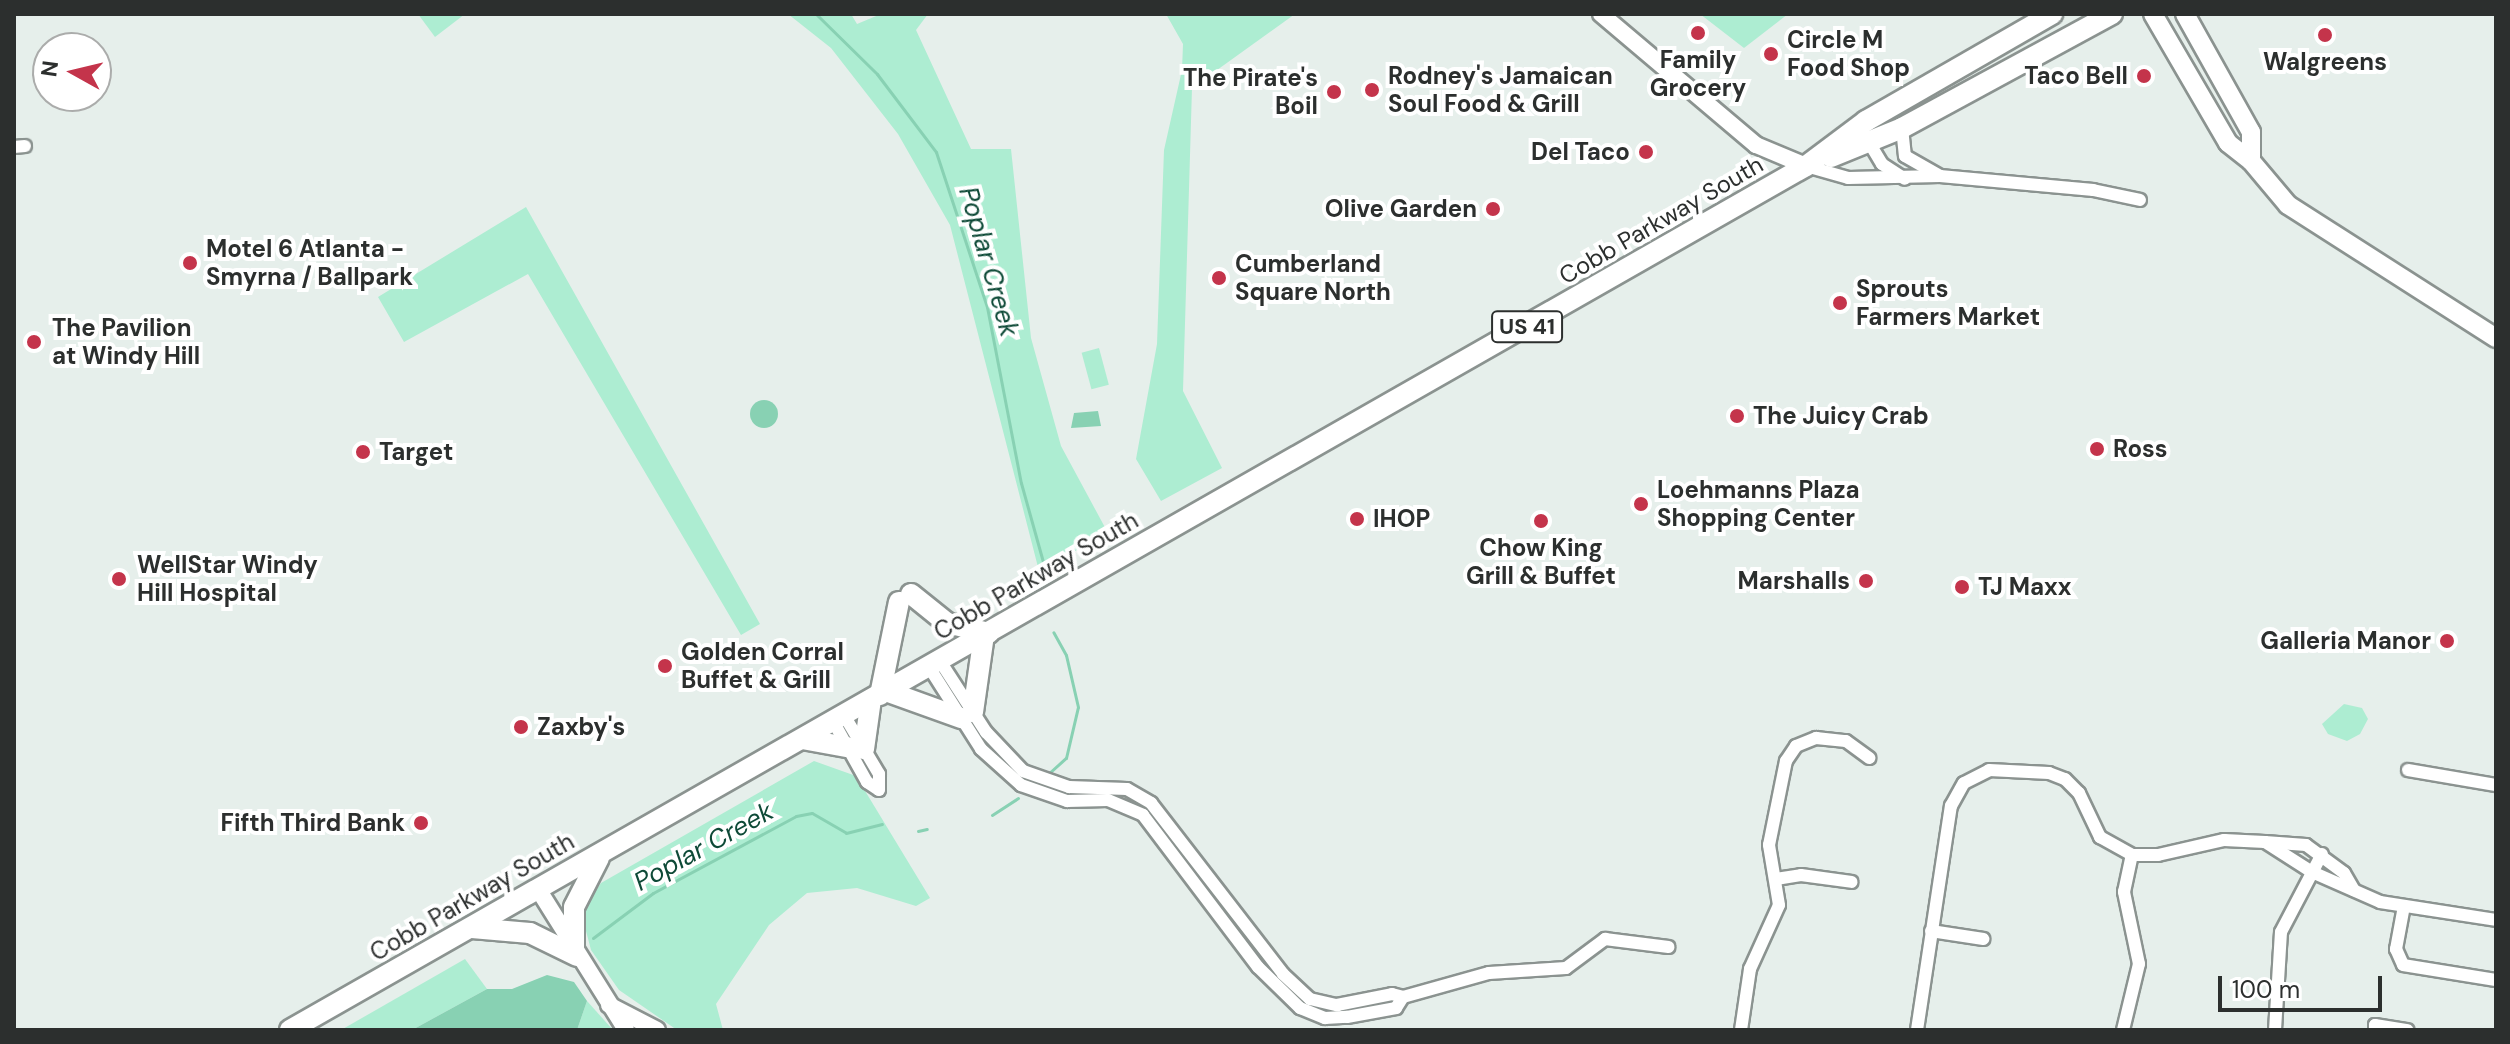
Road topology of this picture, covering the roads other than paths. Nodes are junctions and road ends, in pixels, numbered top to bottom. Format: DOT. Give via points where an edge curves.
graph roads {
  1 [pos="1601,14"];
  2 [pos="2052,14"];
  3 [pos="2112,14"];
  4 [pos="2153,14"];
  5 [pos="2185,14"];
  6 [pos="1866,121"];
  7 [pos="1902,128"];
  8 [pos="1867,142"];
  9 [pos="2251,161"];
  10 [pos="1806,166"];
  11 [pos="1940,176"];
  12 [pos="1908,180"];
  13 [pos="2140,200"];
  14 [pos="2496,338"];
  15 [pos="986,634"];
  16 [pos="934,664"];
  17 [pos="879,695"];
  18 [pos="967,715"];
  19 [pos="839,718"];
  20 [pos="802,739"];
  21 [pos="856,748"];
  22 [pos="1869,758"];
  23 [pos="2408,770"];
  24 [pos="2496,785"];
  25 [pos="2265,842"];
  26 [pos="604,852"];
  27 [pos="2322,854"];
  28 [pos="2132,855"];
  29 [pos="2312,872"];
  30 [pos="1776,879"];
  31 [pos="1852,882"];
  32 [pos="538,889"];
  33 [pos="2354,890"];
  34 [pos="2404,906"];
  35 [pos="2496,920"];
  36 [pos="468,929"];
  37 [pos="1931,931"];
  38 [pos="1983,939"];
  39 [pos="1668,947"];
  40 [pos="575,953"];
  41 [pos="2496,980"];
  42 [pos="609,1005"];
  43 [pos="290,1030"];
  44 [pos="626,1030"];
  45 [pos="657,1030"];
  46 [pos="1741,1030"];
  47 [pos="1917,1030"];
  48 [pos="2123,1030"];
  49 [pos="2275,1030"];
  50 [pos="2375,1030"];
  51 [pos="2408,1030"];
  1 -- 10 [label="street" via="1756,145"];
  2 -- 6 [label="main road, Cobb Parkway South / US 41"];
  3 -- 7 [label="main road, Cobb Parkway South / US 41"];
  4 -- 9 [label="main road" via="2220,131"];
  5 -- 9 [label="main road" via="2251,132"];
  6 -- 8 [label="street"];
  6 -- 10 [label="main road, Cobb Parkway South / US 41"];
  7 -- 8 [label="main road, Cobb Parkway South / US 41"];
  7 -- 11 [label="street" via="1905,156"];
  8 -- 10 [label="main road, Cobb Parkway South / US 41"];
  8 -- 12 [label="street" via="1882,164"];
  9 -- 14 [label="main road" via="2305,219"];
  10 -- 12 [label="street" via="1848,178"];
  10 -- 15 [label="main road, Cobb Parkway South / US 41"];
  11 -- 12 [label="street"];
  11 -- 13 [label="street" via="2093,190"];
  15 -- 16 [label="main road, Cobb Parkway South / US 41"];
  15 -- 17 [label="main road" via="947,623 905,598"];
  15 -- 18 [label="main road"];
  16 -- 17 [label="main road, Cobb Parkway South / US 41"];
  16 -- 18 [label="street"];
  17 -- 18 [label="main road"];
  17 -- 19 [label="main road, Cobb Parkway South / US 41"];
  17 -- 21 [label="main road"];
  18 -- 39 [label="street" via="992,761 1021,785 1067,801 1108,800 1143,815 1258,967 1300,1008 1325,1018 1396,1008 1403,997 1489,973 1566,968 1605,939"];
  19 -- 20 [label="main road, Cobb Parkway South / US 41"];
  19 -- 21 [label="street"];
  20 -- 21 [label="main road"];
  20 -- 26 [label="main road, Cobb Parkway South / US 41"];
  22 -- 30 [label="street" via="1839,739 1816,738 1796,746 1781,772 1771,831"];
  23 -- 24 [label="street"];
  25 -- 27 [label="street" via="2293,841"];
  25 -- 28 [label="street" via="2224,840 2158,855"];
  25 -- 29 [label="street"];
  26 -- 32 [label="main road, Cobb Parkway South / US 41"];
  26 -- 40 [label="main road" via="575,901"];
  27 -- 29 [label="street"];
  27 -- 33 [label="street"];
  28 -- 37 [label="street" via="2100,837 2071,783 2049,773 1989,770 1964,783 1951,806"];
  28 -- 48 [label="street" via="2124,892 2139,964"];
  29 -- 33 [label="street"];
  29 -- 49 [label="street" via="2286,917 2277,949"];
  30 -- 31 [label="street" via="1801,875"];
  30 -- 46 [label="street" via="1778,913 1750,969"];
  32 -- 36 [label="main road, Cobb Parkway South / US 41"];
  32 -- 40 [label="street"];
  33 -- 34 [label="street"];
  34 -- 35 [label="street"];
  34 -- 41 [label="street" via="2396,949 2403,965"];
  36 -- 40 [label="main road" via="530,933"];
  36 -- 43 [label="main road, Cobb Parkway South / US 41"];
  37 -- 38 [label="street"];
  37 -- 47 [label="street"];
  40 -- 42 [label="street"];
  42 -- 44 [label="street"];
  42 -- 45 [label="street"];
  50 -- 51 [label="street" via="2375,1025"];
}
